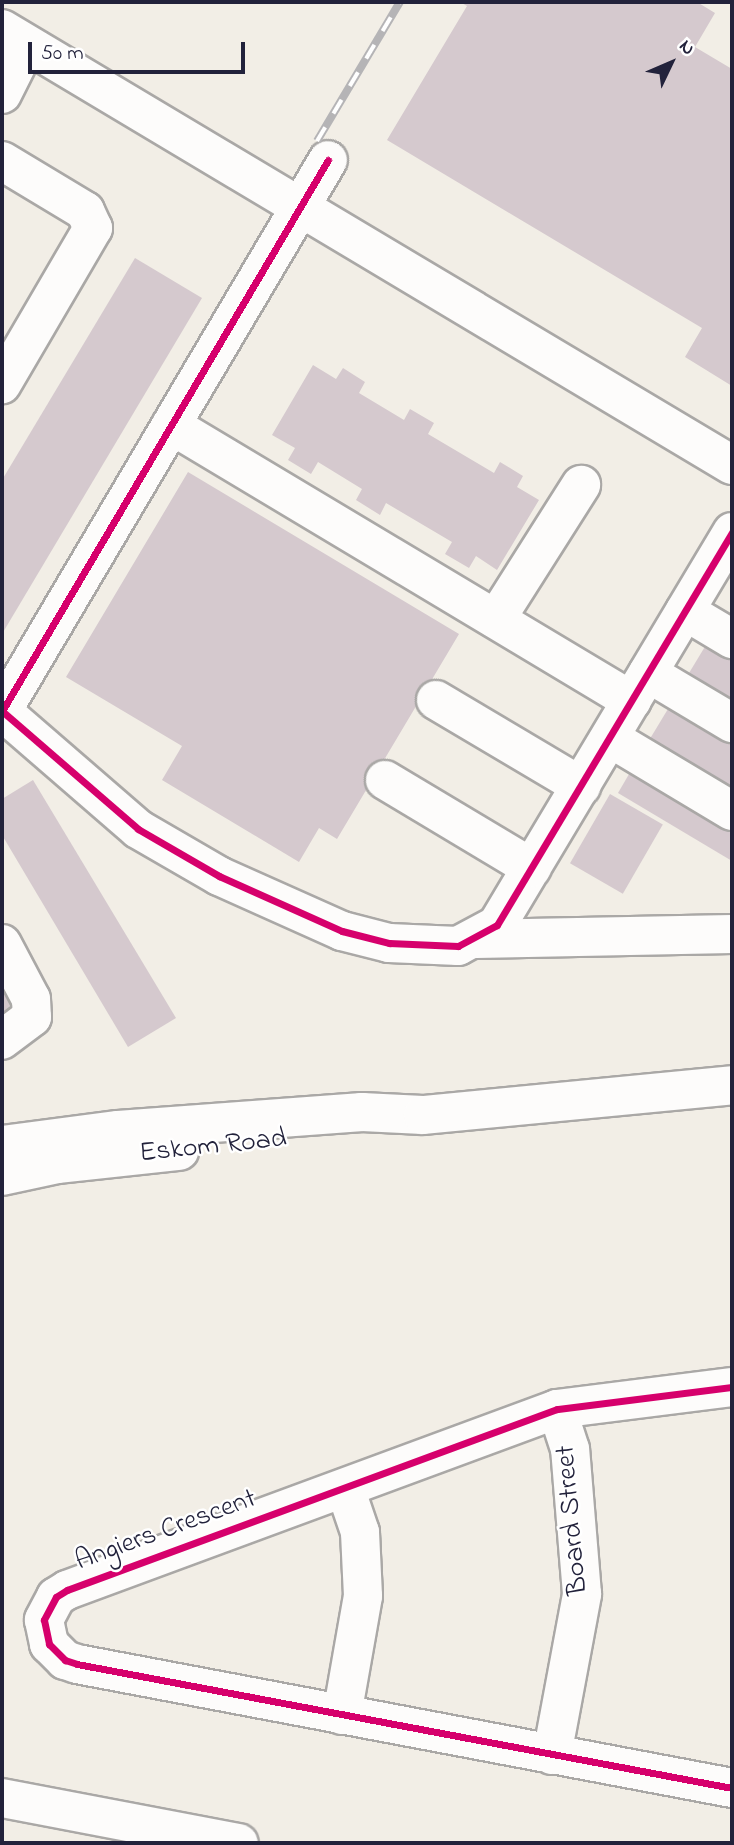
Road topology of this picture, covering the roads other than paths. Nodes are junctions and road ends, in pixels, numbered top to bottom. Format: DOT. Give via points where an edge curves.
graph roads {
  1 [pos="14,38"];
  2 [pos="2,94"];
  3 [pos="328,160"];
  4 [pos="2,161"];
  5 [pos="299,209"];
  6 [pos="15,332"];
  7 [pos="2,384"];
  8 [pos="172,425"];
  9 [pos="732,466"];
  10 [pos="581,485"];
  11 [pos="729,544"];
  12 [pos="685,611"];
  13 [pos="496,619"];
  14 [pos="732,639"];
  15 [pos="640,687"];
  16 [pos="436,700"];
  17 [pos="2,711"];
  18 [pos="732,723"];
  19 [pos="610,738"];
  20 [pos="385,780"];
  21 [pos="581,786"];
  22 [pos="732,811"];
  23 [pos="532,868"];
  24 [pos="732,934"];
  25 [pos="476,940"];
  26 [pos="2,944"];
  27 [pos="2,1040"];
  28 [pos="732,1085"];
  29 [pos="423,1115"];
  30 [pos="2,1145"];
  31 [pos="2,1176"];
  32 [pos="732,1387"];
  33 [pos="558,1409"];
  34 [pos="345,1488"];
  35 [pos="342,1715"];
  36 [pos="552,1755"];
  37 [pos="732,1788"];
  38 [pos="2,1798"];
  39 [pos="239,1843"];
  1 -- 2 [label="street"];
  1 -- 5 [label="street"];
  3 -- 5 [label="street"];
  4 -- 6 [label="street" via="85,211 93,222 91,234"];
  5 -- 8 [label="street"];
  5 -- 9 [label="street"];
  6 -- 7 [label="street"];
  8 -- 13 [label="street"];
  8 -- 17 [label="street"];
  10 -- 13 [label="street"];
  11 -- 12 [label="street"];
  12 -- 14 [label="street"];
  12 -- 15 [label="street"];
  13 -- 15 [label="street"];
  15 -- 18 [label="street"];
  15 -- 19 [label="street"];
  16 -- 21 [label="street"];
  17 -- 25 [label="street" via="138,830 219,876 342,931 389,943 458,946"];
  19 -- 21 [label="street"];
  19 -- 22 [label="street"];
  20 -- 23 [label="street"];
  21 -- 23 [label="street"];
  23 -- 25 [label="street" via="497,925"];
  24 -- 25 [label="street"];
  26 -- 27 [label="street" via="31,999 32,1017"];
  28 -- 29 [label="street, Eskom Road"];
  29 -- 30 [label="street, Eskom Road" via="362,1112 118,1130"];
  29 -- 31 [label="street, Eskom Road" via="358,1132 57,1164"];
  32 -- 33 [label="street, Angiers Crescent"];
  33 -- 34 [label="street, Angiers Crescent"];
  33 -- 36 [label="street, Board Street" via="570,1449 582,1594"];
  34 -- 35 [label="street" via="360,1532 363,1596"];
  34 -- 35 [label="street, Angiers Crescent" via="67,1590 48,1608 44,1620 49,1644 65,1660"];
  35 -- 36 [label="street, Angiers Crescent"];
  36 -- 37 [label="street, Angiers Crescent"];
  38 -- 39 [label="street"];
}
